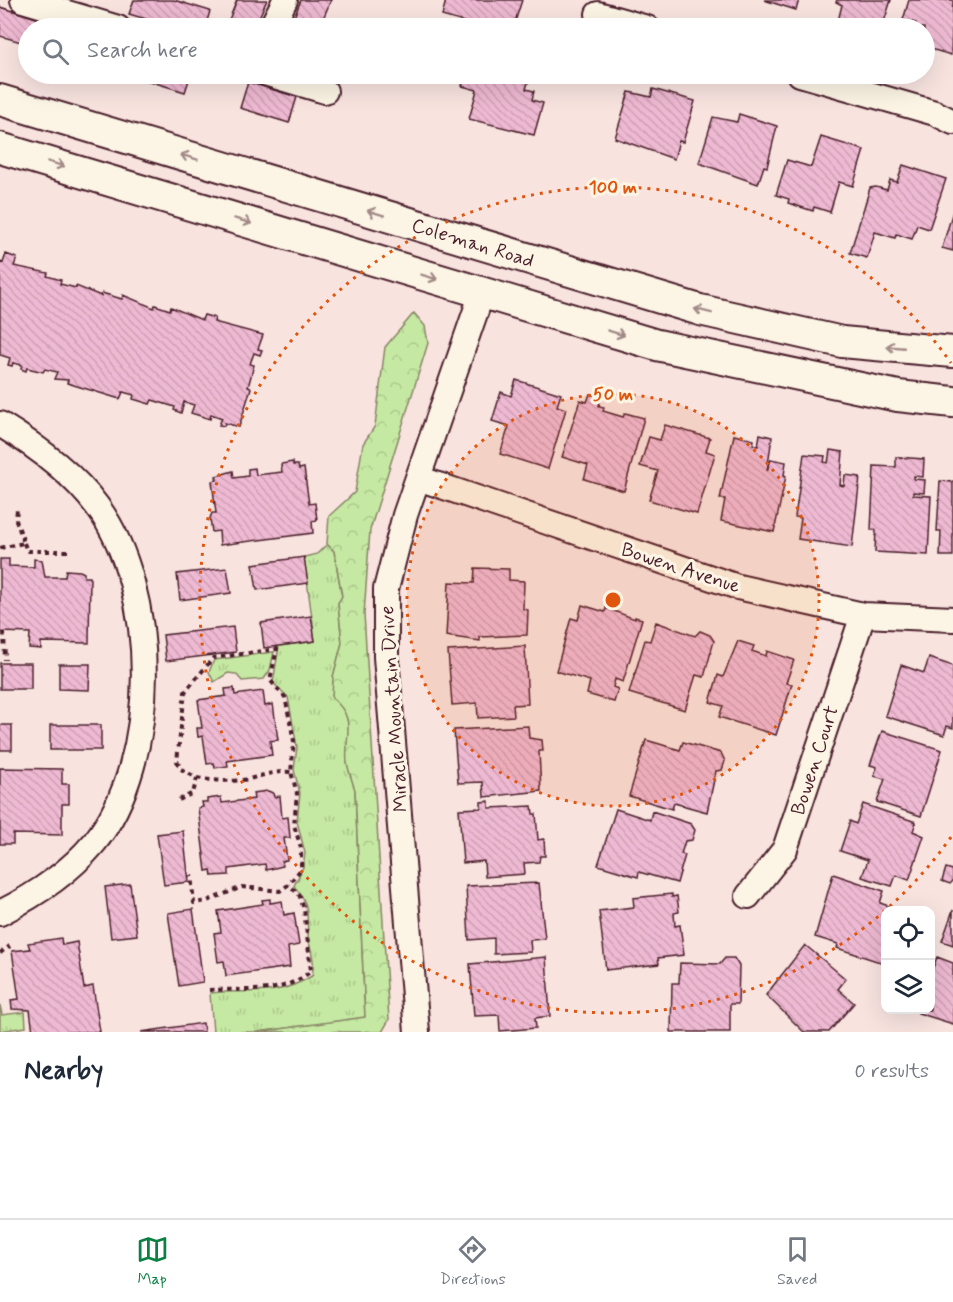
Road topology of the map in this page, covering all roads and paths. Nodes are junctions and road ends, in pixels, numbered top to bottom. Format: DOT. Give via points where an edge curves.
graph roads {
  1 [pos="23,0"];
  2 [pos="285,0"];
  3 [pos="598,14"];
  4 [pos="84,18"];
  5 [pos="276,18"];
  6 [pos="612,18"];
  7 [pos="302,84"];
  8 [pos="835,84"];
  9 [pos="325,91"];
  10 [pos="0,100"];
  11 [pos="953,122"];
  12 [pos="0,148"];
  13 [pos="482,292"];
  14 [pos="953,352"];
  15 [pos="953,402"];
  16 [pos="0,424"];
  17 [pos="418,478"];
  18 [pos="17,509"];
  19 [pos="24,543"];
  20 [pos="0,548"];
  21 [pos="71,551"];
  22 [pos="863,615"];
  23 [pos="953,619"];
  24 [pos="4,632"];
  25 [pos="3,656"];
  26 [pos="291,772"];
  27 [pos="197,778"];
  28 [pos="179,800"];
  29 [pos="190,875"];
  30 [pos="288,885"];
  31 [pos="748,896"];
  32 [pos="0,913"];
  33 [pos="10,946"];
  34 [pos="0,953"];
  35 [pos="209,990"];
  36 [pos="417,1032"];
  1 -- 4 [label="street"];
  2 -- 5 [label="street"];
  3 -- 6 [label="street"];
  7 -- 9 [label="street"];
  8 -- 11 [label="street" via="935,113"];
  14 -- 10 [label="street, Coleman Road, one-way" via="842,342 700,310"];
  12 -- 13 [label="street, one-way"];
  13 -- 15 [label="street, one-way" via="657,345 898,396"];
  13 -- 17 [label="street, Miracle Mountain Drive"];
  16 -- 32 [label="street" via="79,484 110,530 129,572 140,620 144,707 131,771 95,842 72,867 32,897"];
  17 -- 22 [label="street, Bowen Avenue" via="738,587"];
  17 -- 36 [label="street, Miracle Mountain Drive" via="386,589 386,646"];
  18 -- 19 [label="path" via="16,520"];
  19 -- 20 [label="path"];
  19 -- 21 [label="path" via="27,551"];
  22 -- 23 [label="street, Bowen Avenue"];
  22 -- 31 [label="street, Bowen Court" via="785,849"];
  24 -- 25 [label="path"];
  26 -- 27 [label="path" via="269,772 229,781"];
  26 -- 27 [label="path" via="294,741 288,708 285,697 270,680 277,649 213,658 185,692 177,761 181,769"];
  26 -- 30 [label="path" via="297,792 294,825 303,859"];
  27 -- 28 [label="path" via="194,793"];
  29 -- 30 [label="path" via="194,903 242,887 279,891"];
  30 -- 35 [label="path" via="298,894 304,909 311,971 300,980 264,991"];
  33 -- 34 [label="path"];
}
